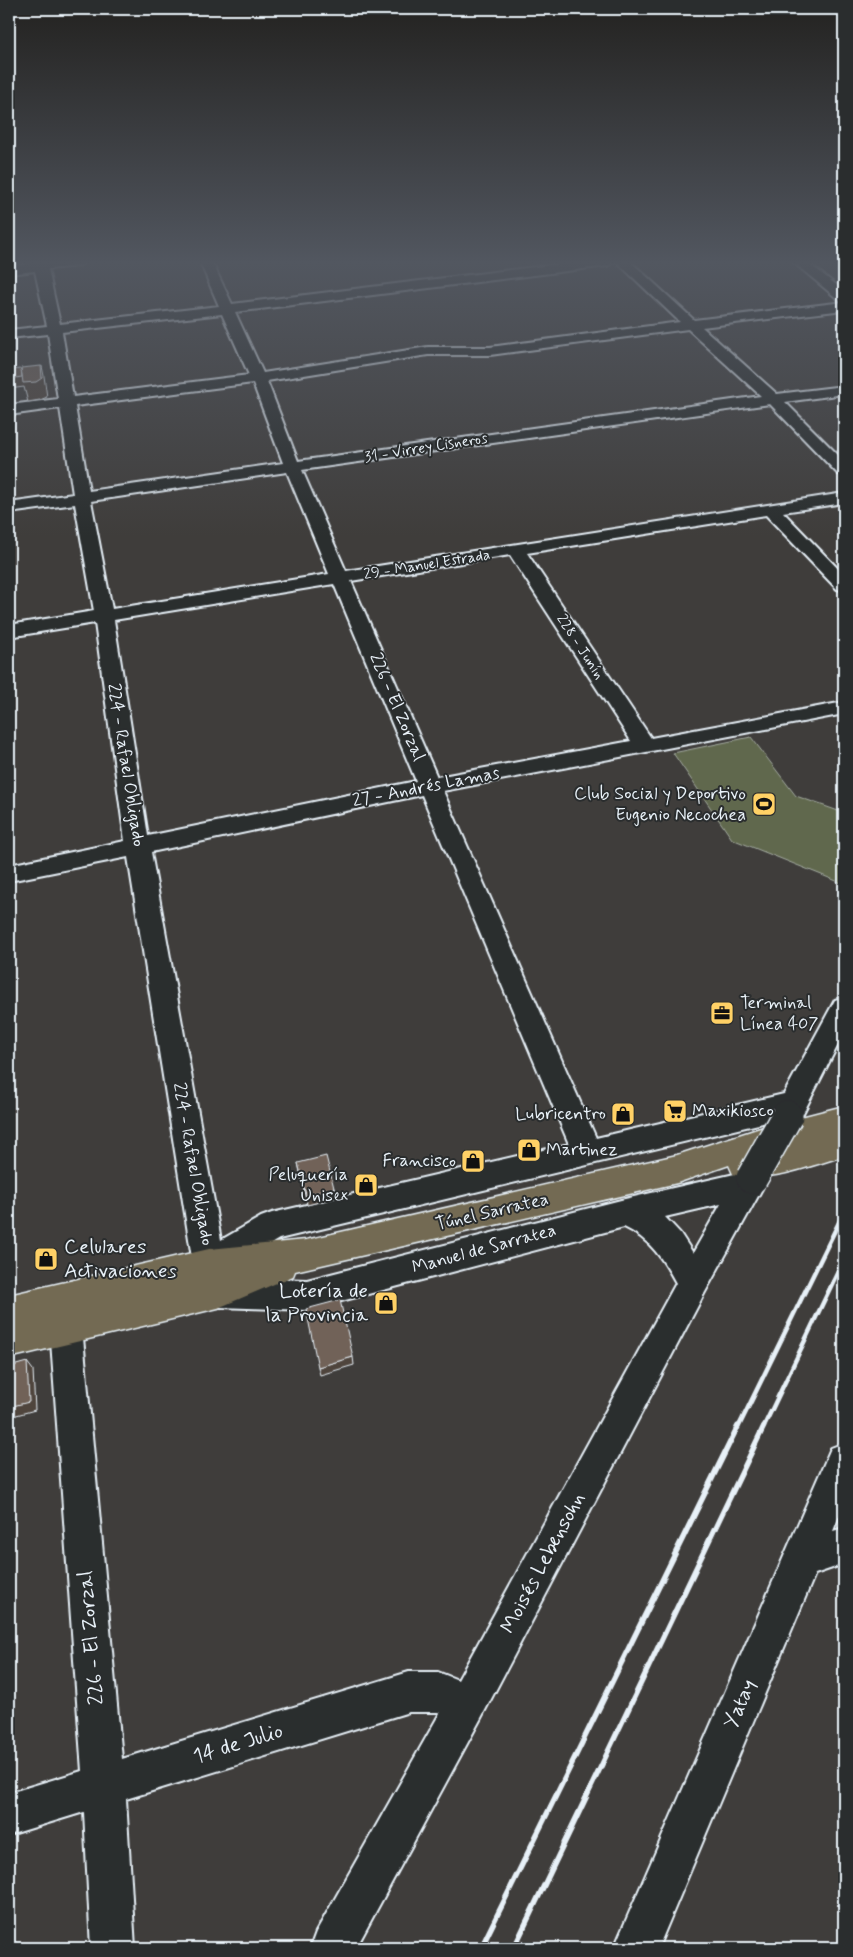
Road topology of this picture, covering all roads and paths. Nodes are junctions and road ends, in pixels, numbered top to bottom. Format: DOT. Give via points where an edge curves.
graph roads {
  1 [pos="58,353"];
  2 [pos="247,353"];
  3 [pos="412,353"];
  4 [pos="722,353"];
  5 [pos="258,378"];
  6 [pos="844,390"];
  7 [pos="773,399"];
  8 [pos="66,403"];
  9 [pos="9,410"];
  10 [pos="293,468"];
  11 [pos="844,470"];
  12 [pos="82,497"];
  13 [pos="844,498"];
  14 [pos="9,508"];
  15 [pos="771,510"];
  16 [pos="516,550"];
  17 [pos="342,579"];
  18 [pos="844,585"];
  19 [pos="104,616"];
  20 [pos="9,631"];
  21 [pos="844,708"];
  22 [pos="644,744"];
  23 [pos="430,786"];
  24 [pos="138,846"];
  25 [pos="9,872"];
  26 [pos="844,1006"];
  27 [pos="790,1110"];
  28 [pos="844,1119"];
  29 [pos="844,1143"];
  30 [pos="587,1152"];
  31 [pos="677,1169"];
  32 [pos="750,1181"];
  33 [pos="625,1212"];
  34 [pos="306,1255"];
  35 [pos="214,1278"];
  36 [pos="693,1283"];
  37 [pos="9,1311"];
  38 [pos="66,1327"];
  39 [pos="9,1341"];
  40 [pos="844,1461"];
  41 [pos="844,1546"];
  42 [pos="802,1559"];
  43 [pos="467,1704"];
  44 [pos="104,1785"];
  45 [pos="9,1814"];
  46 [pos="113,1948"];
  47 [pos="332,1948"];
  48 [pos="636,1948"];
  1 -- 8 [label="street, 224 - Rafael Obligado"];
  2 -- 5 [label="street, 226 - El Zorzal"];
  3 -- 5 [label="street"];
  4 -- 7 [label="street"];
  5 -- 8 [label="street"];
  5 -- 10 [label="street, 226 - El Zorzal"];
  6 -- 7 [label="street, 31 - Virrey Cisneros"];
  7 -- 10 [label="street, 31 - Virrey Cisneros"];
  7 -- 11 [label="street"];
  8 -- 9 [label="street"];
  8 -- 12 [label="street, 224 - Rafael Obligado"];
  10 -- 12 [label="street, 31 - Virrey Cisneros"];
  10 -- 17 [label="street, 226 - El Zorzal"];
  12 -- 14 [label="street, 31 - Virrey Cisneros"];
  12 -- 19 [label="street, 224 - Rafael Obligado"];
  13 -- 15 [label="street, 29 - Manuel Estrada"];
  15 -- 16 [label="street, 29 - Manuel Estrada"];
  15 -- 18 [label="street"];
  16 -- 17 [label="street, 29 - Manuel Estrada"];
  16 -- 22 [label="street, 228 - Junín"];
  17 -- 19 [label="street, 29 - Manuel Estrada"];
  17 -- 23 [label="street, 226 - El Zorzal"];
  19 -- 20 [label="street, 29 - Manuel Estrada"];
  19 -- 24 [label="street, 224 - Rafael Obligado"];
  21 -- 22 [label="street, 27 - Andrés Lamas"];
  22 -- 23 [label="street, 27 - Andrés Lamas"];
  23 -- 24 [label="street, 27 - Andrés Lamas"];
  23 -- 30 [label="street, 226 - El Zorzal"];
  24 -- 25 [label="street, 27 - Andrés Lamas"];
  24 -- 35 [label="street, 224 - Rafael Obligado"];
  26 -- 27 [label="street, Moisés Lebensohn"];
  27 -- 30 [label="street"];
  27 -- 32 [label="street, Moisés Lebensohn, bridge"];
  28 -- 31 [label="main road, Túnel Sarratea" via="770,1138"];
  29 -- 31 [label="main road, Túnel Sarratea" via="767,1163"];
  30 -- 35 [label="street" via="272,1227"];
  31 -- 34 [label="main road, Túnel Sarratea"];
  32 -- 33 [label="street, Manuel de Sarratea"];
  32 -- 36 [label="street, Moisés Lebensohn"];
  33 -- 35 [label="street, Manuel de Sarratea" via="307,1295"];
  33 -- 36 [label="street" via="651,1225 664,1237"];
  34 -- 35 [label="main road, Manuel de Sarratea"];
  35 -- 37 [label="main road"];
  35 -- 38 [label="main road, Manuel de Sarratea"];
  36 -- 43 [label="street, Moisés Lebensohn"];
  38 -- 39 [label="main road, Manuel de Sarratea"];
  38 -- 44 [label="street, 226 - El Zorzal"];
  40 -- 42 [label="street, Yatay"];
  41 -- 42 [label="street"];
  42 -- 48 [label="street, Yatay"];
  43 -- 44 [label="street, 14 de Julio" via="438,1692 409,1692"];
  43 -- 47 [label="street, Moisés Lebensohn"];
  44 -- 45 [label="street, 14 de Julio"];
  44 -- 46 [label="street, 226 - El Zorzal"];
}
